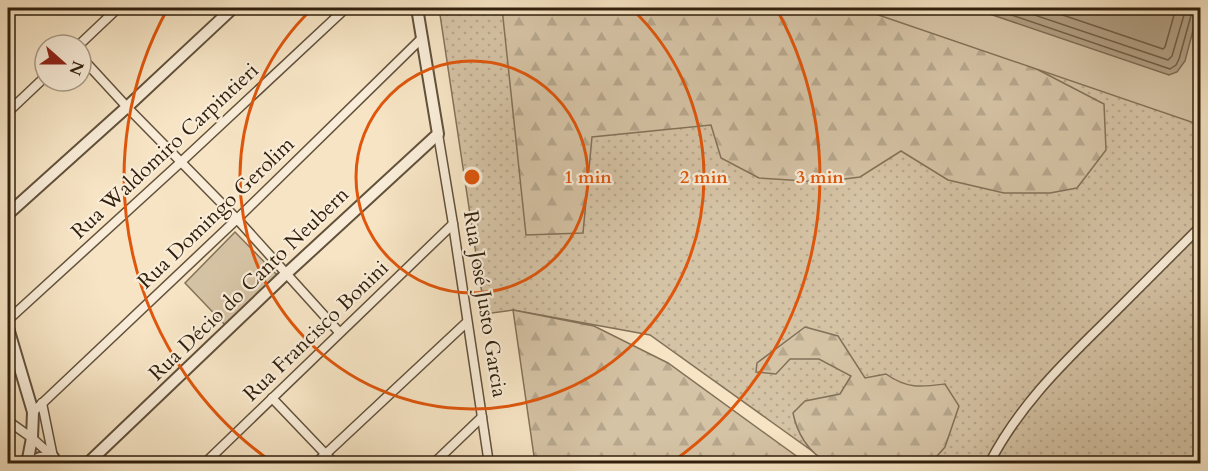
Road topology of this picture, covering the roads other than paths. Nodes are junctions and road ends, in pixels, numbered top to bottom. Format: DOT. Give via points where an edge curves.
graph roads {
  1 [pos="118,8"];
  2 [pos="233,8"];
  3 [pos="346,8"];
  4 [pos="417,8"];
  5 [pos="92,33"];
  6 [pos="422,38"];
  7 [pos="93,70"];
  8 [pos="33,88"];
  9 [pos="127,107"];
  10 [pos="8,112"];
  11 [pos="438,134"];
  12 [pos="181,162"];
  13 [pos="8,214"];
  14 [pos="237,219"];
  15 [pos="453,224"];
  16 [pos="1200,227"];
  17 [pos="287,273"];
  18 [pos="8,320"];
  19 [pos="467,322"];
  20 [pos="8,328"];
  21 [pos="339,332"];
  22 [pos="272,398"];
  23 [pos="42,404"];
  24 [pos="33,412"];
  25 [pos="482,417"];
  26 [pos="8,421"];
  27 [pos="32,438"];
  28 [pos="325,454"];
  29 [pos="57,460"];
  30 [pos="27,464"];
  31 [pos="87,464"];
  32 [pos="204,464"];
  33 [pos="315,464"];
  34 [pos="335,464"];
  35 [pos="433,464"];
  36 [pos="489,464"];
  37 [pos="989,464"];
  1 -- 5 [label="street"];
  2 -- 9 [label="street"];
  3 -- 12 [label="street, Rua Waldomiro Carpintieri"];
  4 -- 6 [label="street, Rua José Justo Garcia"];
  6 -- 11 [label="street, Rua José Justo Garcia"];
  6 -- 14 [label="street, Rua Domingo Gerolim"];
  7 -- 9 [label="street"];
  8 -- 10 [label="street"];
  9 -- 12 [label="street"];
  9 -- 13 [label="street"];
  11 -- 15 [label="street, Rua José Justo Garcia"];
  11 -- 17 [label="street, Rua Décio do Canto Neubern"];
  12 -- 14 [label="street"];
  12 -- 18 [label="street, Rua Waldomiro Carpintieri"];
  14 -- 17 [label="street"];
  14 -- 23 [label="street, Rua Domingo Gerolim"];
  15 -- 19 [label="street, Rua José Justo Garcia"];
  15 -- 21 [label="street, Rua Francisco Bonini"];
  16 -- 37 [label="street" via="1049,378"];
  17 -- 21 [label="street"];
  17 -- 31 [label="street, Rua Décio do Canto Neubern"];
  19 -- 25 [label="street, Rua José Justo Garcia"];
  19 -- 28 [label="street"];
  20 -- 24 [label="street"];
  21 -- 22 [label="street, Rua Francisco Bonini"];
  22 -- 28 [label="street"];
  22 -- 32 [label="street, Rua Francisco Bonini"];
  23 -- 24 [label="street, Rua Domingo Gerolim"];
  23 -- 29 [label="street"];
  24 -- 27 [label="street"];
  25 -- 35 [label="street"];
  25 -- 36 [label="street, Rua José Justo Garcia"];
  26 -- 27 [label="street"];
  27 -- 29 [label="street"];
  27 -- 30 [label="street"];
  28 -- 33 [label="street"];
  28 -- 34 [label="street"];
  29 -- 30 [label="street" via="40,458"];
}
